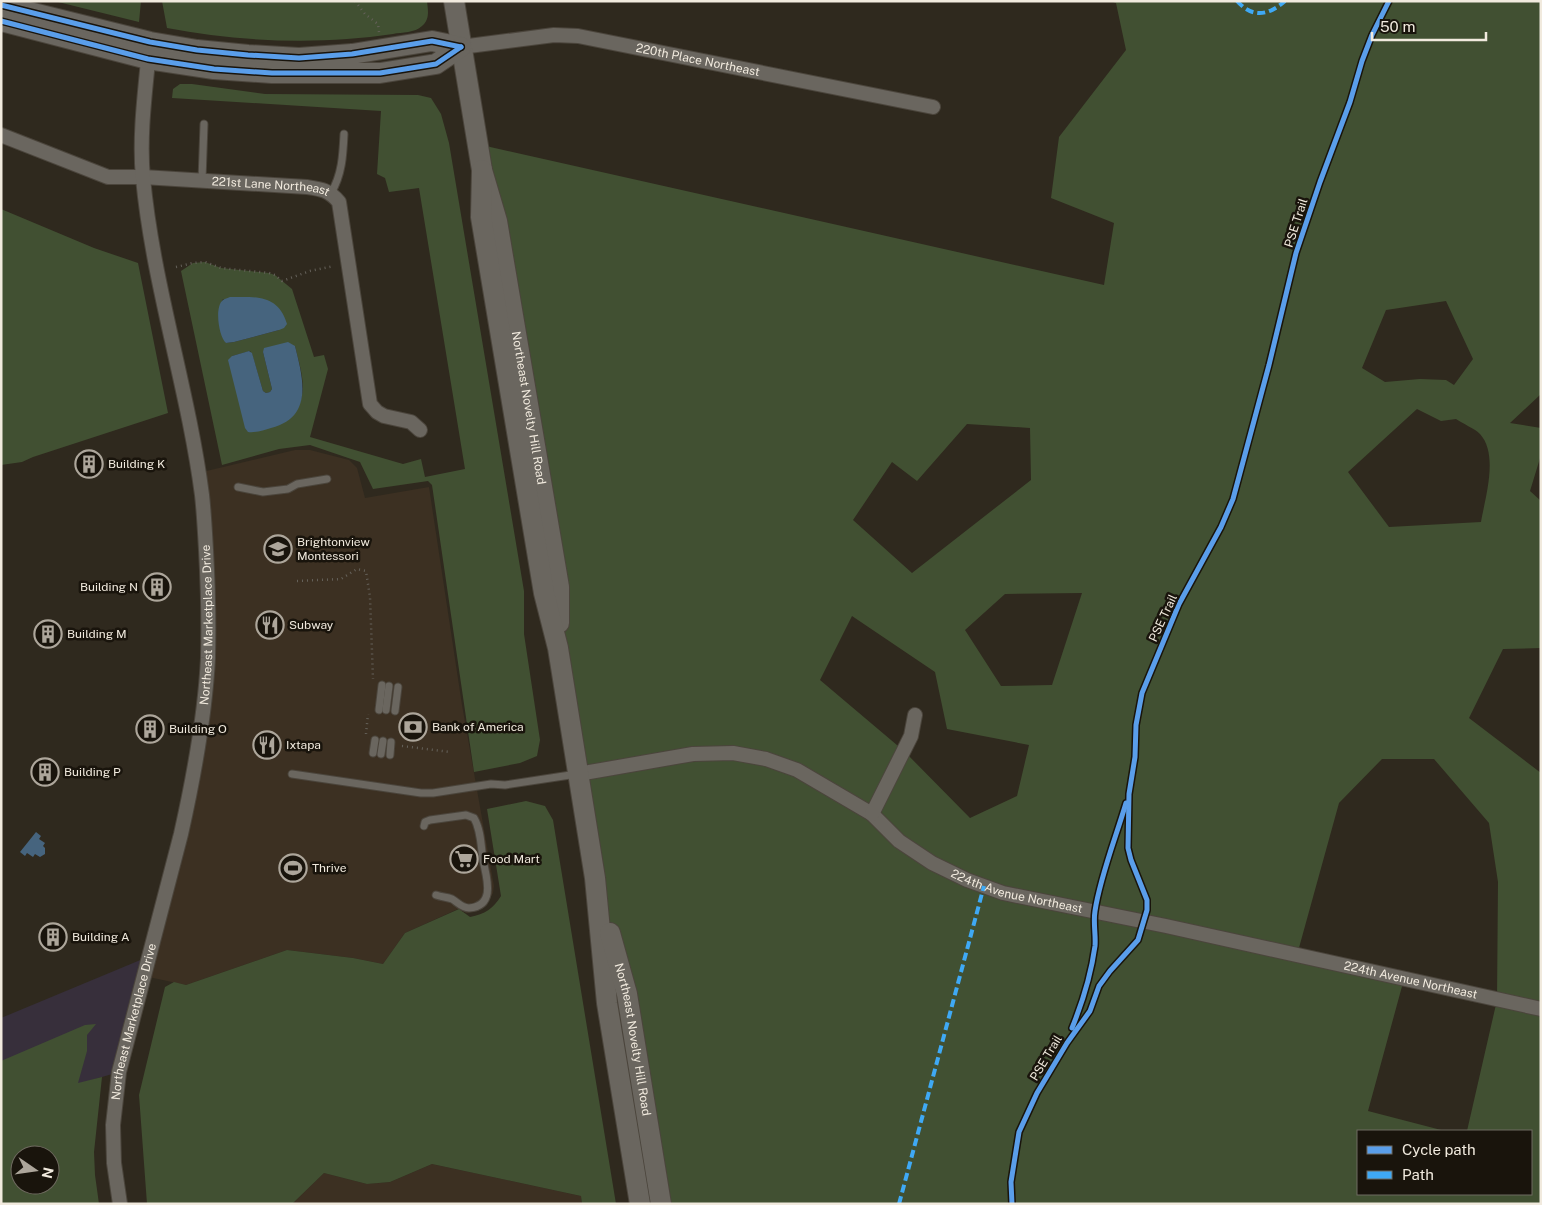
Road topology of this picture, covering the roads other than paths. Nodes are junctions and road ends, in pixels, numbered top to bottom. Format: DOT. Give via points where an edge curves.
graph roads {
  1 [pos="454,1"];
  2 [pos="1,5"];
  3 [pos="1,21"];
  4 [pos="461,47"];
  5 [pos="149,51"];
  6 [pos="934,107"];
  7 [pos="204,124"];
  8 [pos="344,134"];
  9 [pos="1,135"];
  10 [pos="143,177"];
  11 [pos="202,180"];
  12 [pos="331,193"];
  13 [pos="420,430"];
  14 [pos="327,479"];
  15 [pos="238,487"];
  16 [pos="385,686"];
  17 [pos="398,687"];
  18 [pos="383,710"];
  19 [pos="395,711"];
  20 [pos="916,715"];
  21 [pos="378,741"];
  22 [pos="391,743"];
  23 [pos="377,754"];
  24 [pos="390,755"];
  25 [pos="292,774"];
  26 [pos="578,774"];
  27 [pos="872,814"];
  28 [pos="424,826"];
  29 [pos="595,878"];
  30 [pos="436,895"];
  31 [pos="1541,1009"];
  32 [pos="120,1204"];
  33 [pos="640,1204"];
  34 [pos="661,1204"];
  1 -- 4 [label="main road, Northeast Novelty Hill Road"];
  2 -- 5 [label="main road"];
  3 -- 5 [label="main road"];
  4 -- 5 [label="main road" via="436,64 380,73 272,73 214,69"];
  4 -- 6 [label="street, 220th Place Northeast" via="554,35 578,36"];
  4 -- 26 [label="main road, Northeast Novelty Hill Road" via="482,170 481,217"];
  5 -- 10 [label="street, Northeast Marketplace Drive" via="143,123"];
  7 -- 11 [label="lane"];
  8 -- 12 [label="lane" via="341,169"];
  9 -- 10 [label="street, 221st Lane Northeast" via="108,177"];
  10 -- 11 [label="street, 221st Lane Northeast"];
  10 -- 32 [label="street, Northeast Marketplace Drive" via="150,232 202,495 208,583 208,658 189,799 119,1072 114,1163"];
  11 -- 12 [label="street, 221st Lane Northeast" via="324,189"];
  12 -- 13 [label="street, 221st Lane Northeast" via="339,202 370,404 384,416 411,422"];
  14 -- 15 [label="lane" via="263,492"];
  16 -- 18 [label="lane"];
  17 -- 19 [label="lane"];
  20 -- 27 [label="street" via="911,736"];
  21 -- 23 [label="lane"];
  22 -- 24 [label="lane"];
  25 -- 26 [label="lane" via="433,792"];
  26 -- 27 [label="street, 224th Avenue Northeast" via="693,754 734,753 766,759 797,770"];
  26 -- 29 [label="main road, Northeast Novelty Hill Road"];
  27 -- 31 [label="street, 224th Avenue Northeast" via="900,841 932,863 1003,893"];
  28 -- 30 [label="lane" via="425,822 437,819 466,815 474,818 488,877 485,900 478,906 464,907 452,899"];
  29 -- 33 [label="main road, Northeast Novelty Hill Road" via="607,1003"];
  29 -- 34 [label="main road, Northeast Novelty Hill Road" via="627,994"];
}
